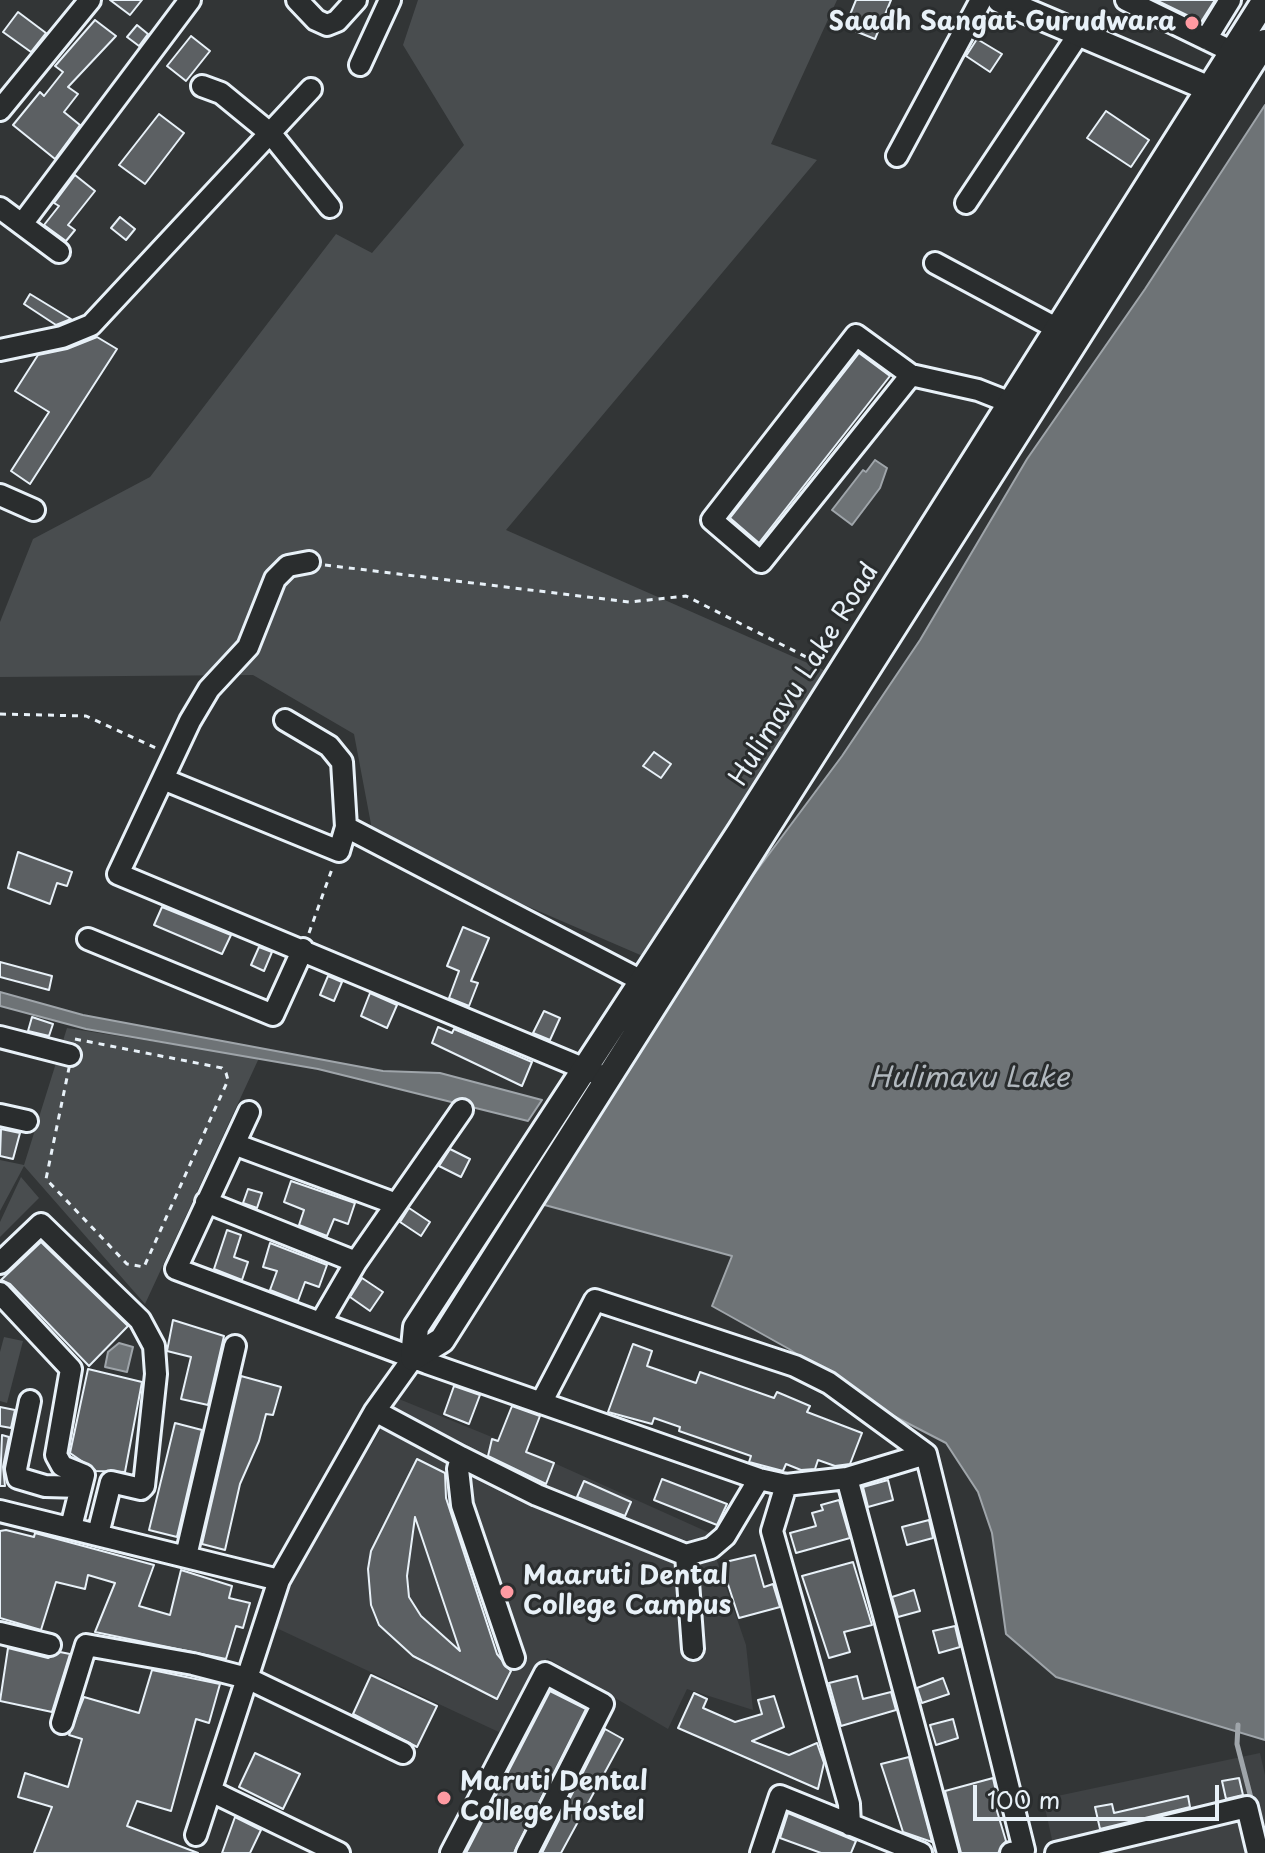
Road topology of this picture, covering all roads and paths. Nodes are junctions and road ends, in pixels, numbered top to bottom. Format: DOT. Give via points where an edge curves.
graph roads {
  1 [pos="90,0"];
  2 [pos="190,0"];
  3 [pos="297,0"];
  4 [pos="356,0"];
  5 [pos="390,0"];
  6 [pos="981,0"];
  7 [pos="1000,0"];
  8 [pos="1035,0"];
  9 [pos="1126,0"];
  10 [pos="1230,0"];
  11 [pos="1260,2"];
  12 [pos="1080,32"];
  13 [pos="1206,39"];
  14 [pos="1265,42"];
  15 [pos="1233,52"];
  16 [pos="360,65"];
  17 [pos="202,86"];
  18 [pos="1224,86"];
  19 [pos="311,89"];
  20 [pos="0,110"];
  21 [pos="271,134"];
  22 [pos="897,156"];
  23 [pos="966,203"];
  24 [pos="330,207"];
  25 [pos="0,208"];
  26 [pos="22,224"];
  27 [pos="59,252"];
  28 [pos="935,263"];
  29 [pos="1058,329"];
  30 [pos="0,350"];
  31 [pos="911,375"];
  32 [pos="1011,403"];
  33 [pos="0,495"];
  34 [pos="34,510"];
  35 [pos="309,562"];
  36 [pos="839,674"];
  37 [pos="0,714"];
  38 [pos="285,720"];
  39 [pos="174,756"];
  40 [pos="163,779"];
  41 [pos="346,827"];
  42 [pos="339,851"];
  43 [pos="88,939"];
  44 [pos="303,949"];
  45 [pos="642,981"];
  46 [pos="0,1037"];
  47 [pos="70,1055"];
  48 [pos="596,1073"];
  49 [pos="573,1109"];
  50 [pos="462,1110"];
  51 [pos="249,1112"];
  52 [pos="0,1115"];
  53 [pos="27,1121"];
  54 [pos="234,1144"];
  55 [pos="206,1202"];
  56 [pos="396,1204"];
  57 [pos="71,1237"];
  58 [pos="356,1262"];
  59 [pos="0,1263"];
  60 [pos="0,1293"];
  61 [pos="140,1320"];
  62 [pos="321,1322"];
  63 [pos="235,1346"];
  64 [pos="413,1358"];
  65 [pos="30,1401"];
  66 [pos="541,1403"];
  67 [pos="375,1411"];
  68 [pos="926,1454"];
  69 [pos="461,1457"];
  70 [pos="847,1478"];
  71 [pos="759,1479"];
  72 [pos="83,1481"];
  73 [pos="111,1482"];
  74 [pos="786,1485"];
  75 [pos="0,1511"];
  76 [pos="71,1527"];
  77 [pos="98,1534"];
  78 [pos="686,1555"];
  79 [pos="186,1556"];
  80 [pos="279,1580"];
  81 [pos="0,1633"];
  82 [pos="50,1645"];
  83 [pos="693,1649"];
  84 [pos="514,1658"];
  85 [pos="247,1678"];
  86 [pos="62,1723"];
  87 [pos="403,1753"];
  88 [pos="213,1792"];
  89 [pos="850,1825"];
  90 [pos="196,1835"];
  91 [pos="880,1846"];
  92 [pos="339,1853"];
  93 [pos="451,1853"];
  94 [pos="527,1853"];
  95 [pos="761,1853"];
  96 [pos="921,1853"];
  97 [pos="948,1853"];
  98 [pos="1011,1853"];
  99 [pos="1056,1853"];
  100 [pos="1258,1853"];
  1 -- 20 [label="street"];
  2 -- 26 [label="street"];
  3 -- 4 [label="street" via="327,25"];
  5 -- 16 [label="street"];
  6 -- 22 [label="street"];
  7 -- 12 [label="main road"];
  8 -- 18 [label="main road"];
  9 -- 13 [label="street"];
  10 -- 13 [label="street"];
  11 -- 15 [label="main road, Hulimavu Lake Road"];
  12 -- 18 [label="main road"];
  12 -- 23 [label="street"];
  13 -- 15 [label="street"];
  14 -- 18 [label="main road, Hulimavu Lake Road"];
  15 -- 18 [label="main road, Hulimavu Lake Road"];
  17 -- 21 [label="street" via="221,93"];
  18 -- 29 [label="main road, Hulimavu Lake Road"];
  18 -- 48 [label="main road, Hulimavu Lake Road"];
  19 -- 21 [label="street"];
  21 -- 24 [label="street"];
  21 -- 30 [label="street" via="91,325"];
  25 -- 26 [label="street"];
  26 -- 27 [label="street"];
  28 -- 29 [label="street"];
  29 -- 32 [label="main road, Hulimavu Lake Road"];
  31 -- 31 [label="street" via="856,335 712,520 761,562"];
  31 -- 32 [label="street"];
  32 -- 36 [label="main road, Hulimavu Lake Road"];
  33 -- 34 [label="street"];
  35 -- 36 [label="path" via="629,602 686,596"];
  35 -- 39 [label="street" via="288,566 275,579 248,647 209,689"];
  36 -- 45 [label="main road, Hulimavu Lake Road"];
  37 -- 39 [label="path" via="86,716"];
  38 -- 41 [label="street" via="337,753"];
  39 -- 40 [label="street"];
  40 -- 42 [label="street"];
  40 -- 44 [label="street" via="118,874"];
  41 -- 42 [label="street"];
  41 -- 45 [label="street"];
  42 -- 44 [label="path"];
  43 -- 44 [label="street" via="273,1015"];
  44 -- 48 [label="street"];
  45 -- 48 [label="main road, Hulimavu Lake Road"];
  46 -- 47 [label="street"];
  47 -- 47 [label="path" via="75,1039 226,1073 228,1080 144,1267 127,1264 46,1179"];
  48 -- 49 [label="main road, Hulimavu Lake Road"];
  49 -- 64 [label="main road" via="563,1147 442,1340"];
  49 -- 64 [label="main road, Hulimavu Lake Road" via="541,1135 416,1327"];
  50 -- 56 [label="street"];
  51 -- 54 [label="street"];
  52 -- 53 [label="street"];
  54 -- 55 [label="street"];
  54 -- 56 [label="street"];
  55 -- 58 [label="street"];
  55 -- 62 [label="street" via="176,1269"];
  56 -- 58 [label="street"];
  57 -- 61 [label="street" via="122,1286"];
  58 -- 62 [label="street"];
  59 -- 61 [label="street" via="41,1224"];
  60 -- 72 [label="street" via="71,1369 56,1455"];
  61 -- 73 [label="street" via="156,1354 144,1486"];
  62 -- 64 [label="street"];
  63 -- 79 [label="street"];
  64 -- 66 [label="street"];
  64 -- 67 [label="street, Hulimavu Lake Road"];
  65 -- 72 [label="street" via="18,1478 45,1486"];
  66 -- 68 [label="street" via="595,1300 795,1366 829,1383"];
  66 -- 71 [label="street"];
  67 -- 69 [label="street"];
  67 -- 80 [label="street, Hulimavu Lake Road"];
  68 -- 70 [label="street"];
  68 -- 98 [label="street" via="1024,1850"];
  69 -- 78 [label="street" via="537,1495"];
  69 -- 84 [label="street" via="462,1505"];
  70 -- 74 [label="street"];
  70 -- 97 [label="street"];
  71 -- 74 [label="street"];
  71 -- 78 [label="street" via="725,1536 711,1548"];
  72 -- 73 [label="street"];
  72 -- 76 [label="street"];
  73 -- 77 [label="street"];
  74 -- 89 [label="street" via="772,1531 849,1804"];
  75 -- 76 [label="street"];
  76 -- 77 [label="street"];
  77 -- 79 [label="street"];
  78 -- 83 [label="street"];
  79 -- 80 [label="street"];
  80 -- 85 [label="street, Hulimavu Lake Road"];
  81 -- 82 [label="street"];
  85 -- 86 [label="street" via="86,1645"];
  85 -- 87 [label="street"];
  85 -- 88 [label="street, Hulimavu Lake Road"];
  88 -- 90 [label="street, Hulimavu Lake Road"];
  88 -- 92 [label="street"];
  89 -- 91 [label="street"];
  89 -- 95 [label="street" via="780,1796"];
  91 -- 96 [label="street"];
  93 -- 94 [label="street" via="545,1673 603,1704"];
  99 -- 100 [label="street" via="1247,1807"];
}
